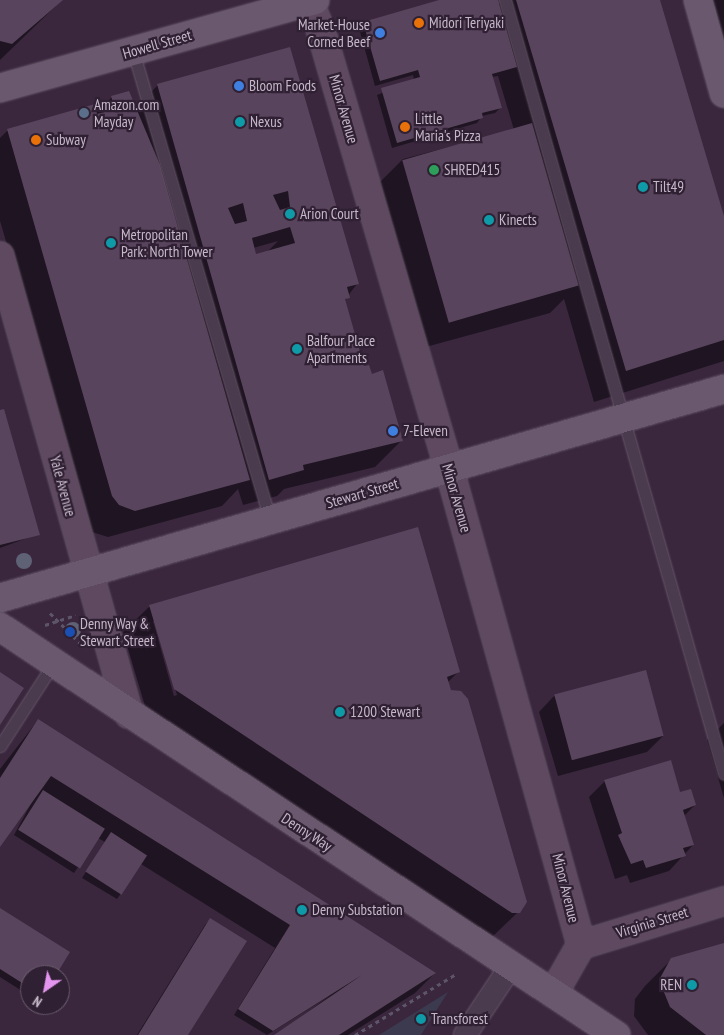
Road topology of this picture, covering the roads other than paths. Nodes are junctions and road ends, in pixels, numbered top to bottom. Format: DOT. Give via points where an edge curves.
graph roads {
  1 [pos="505,0"];
  2 [pos="698,0"];
  3 [pos="311,1"];
  4 [pos="133,51"];
  5 [pos="0,88"];
  6 [pos="724,93"];
  7 [pos="0,256"];
  8 [pos="724,388"];
  9 [pos="624,418"];
  10 [pos="449,468"];
  11 [pos="270,520"];
  12 [pos="87,574"];
  13 [pos="0,598"];
  14 [pos="0,627"];
  15 [pos="53,664"];
  16 [pos="129,714"];
  17 [pos="0,746"];
  18 [pos="724,774"];
  19 [pos="724,901"];
  20 [pos="581,945"];
  21 [pos="511,966"];
  22 [pos="553,994"];
  23 [pos="465,1035"];
  24 [pos="616,1035"];
  1 -- 9 [label="lane"];
  2 -- 6 [label="main road"];
  3 -- 4 [label="main road, Howell Street"];
  3 -- 10 [label="street, Minor Avenue"];
  4 -- 5 [label="main road, Howell Street"];
  4 -- 11 [label="lane"];
  7 -- 12 [label="street, Yale Avenue"];
  8 -- 9 [label="main road, Stewart Street"];
  9 -- 10 [label="main road, Stewart Street"];
  9 -- 18 [label="lane"];
  10 -- 11 [label="main road, Stewart Street"];
  10 -- 20 [label="street, Minor Avenue"];
  11 -- 12 [label="main road, Stewart Street"];
  12 -- 13 [label="main road, Stewart Street"];
  12 -- 16 [label="street, Yale Avenue"];
  14 -- 15 [label="main road, Denny Way"];
  15 -- 16 [label="main road, Denny Way"];
  15 -- 17 [label="lane"];
  16 -- 21 [label="main road, Denny Way"];
  19 -- 20 [label="street, Virginia Street"];
  20 -- 22 [label="street"];
  21 -- 22 [label="main road, Denny Way"];
  21 -- 23 [label="street"];
  22 -- 24 [label="main road, Denny Way"];
}
